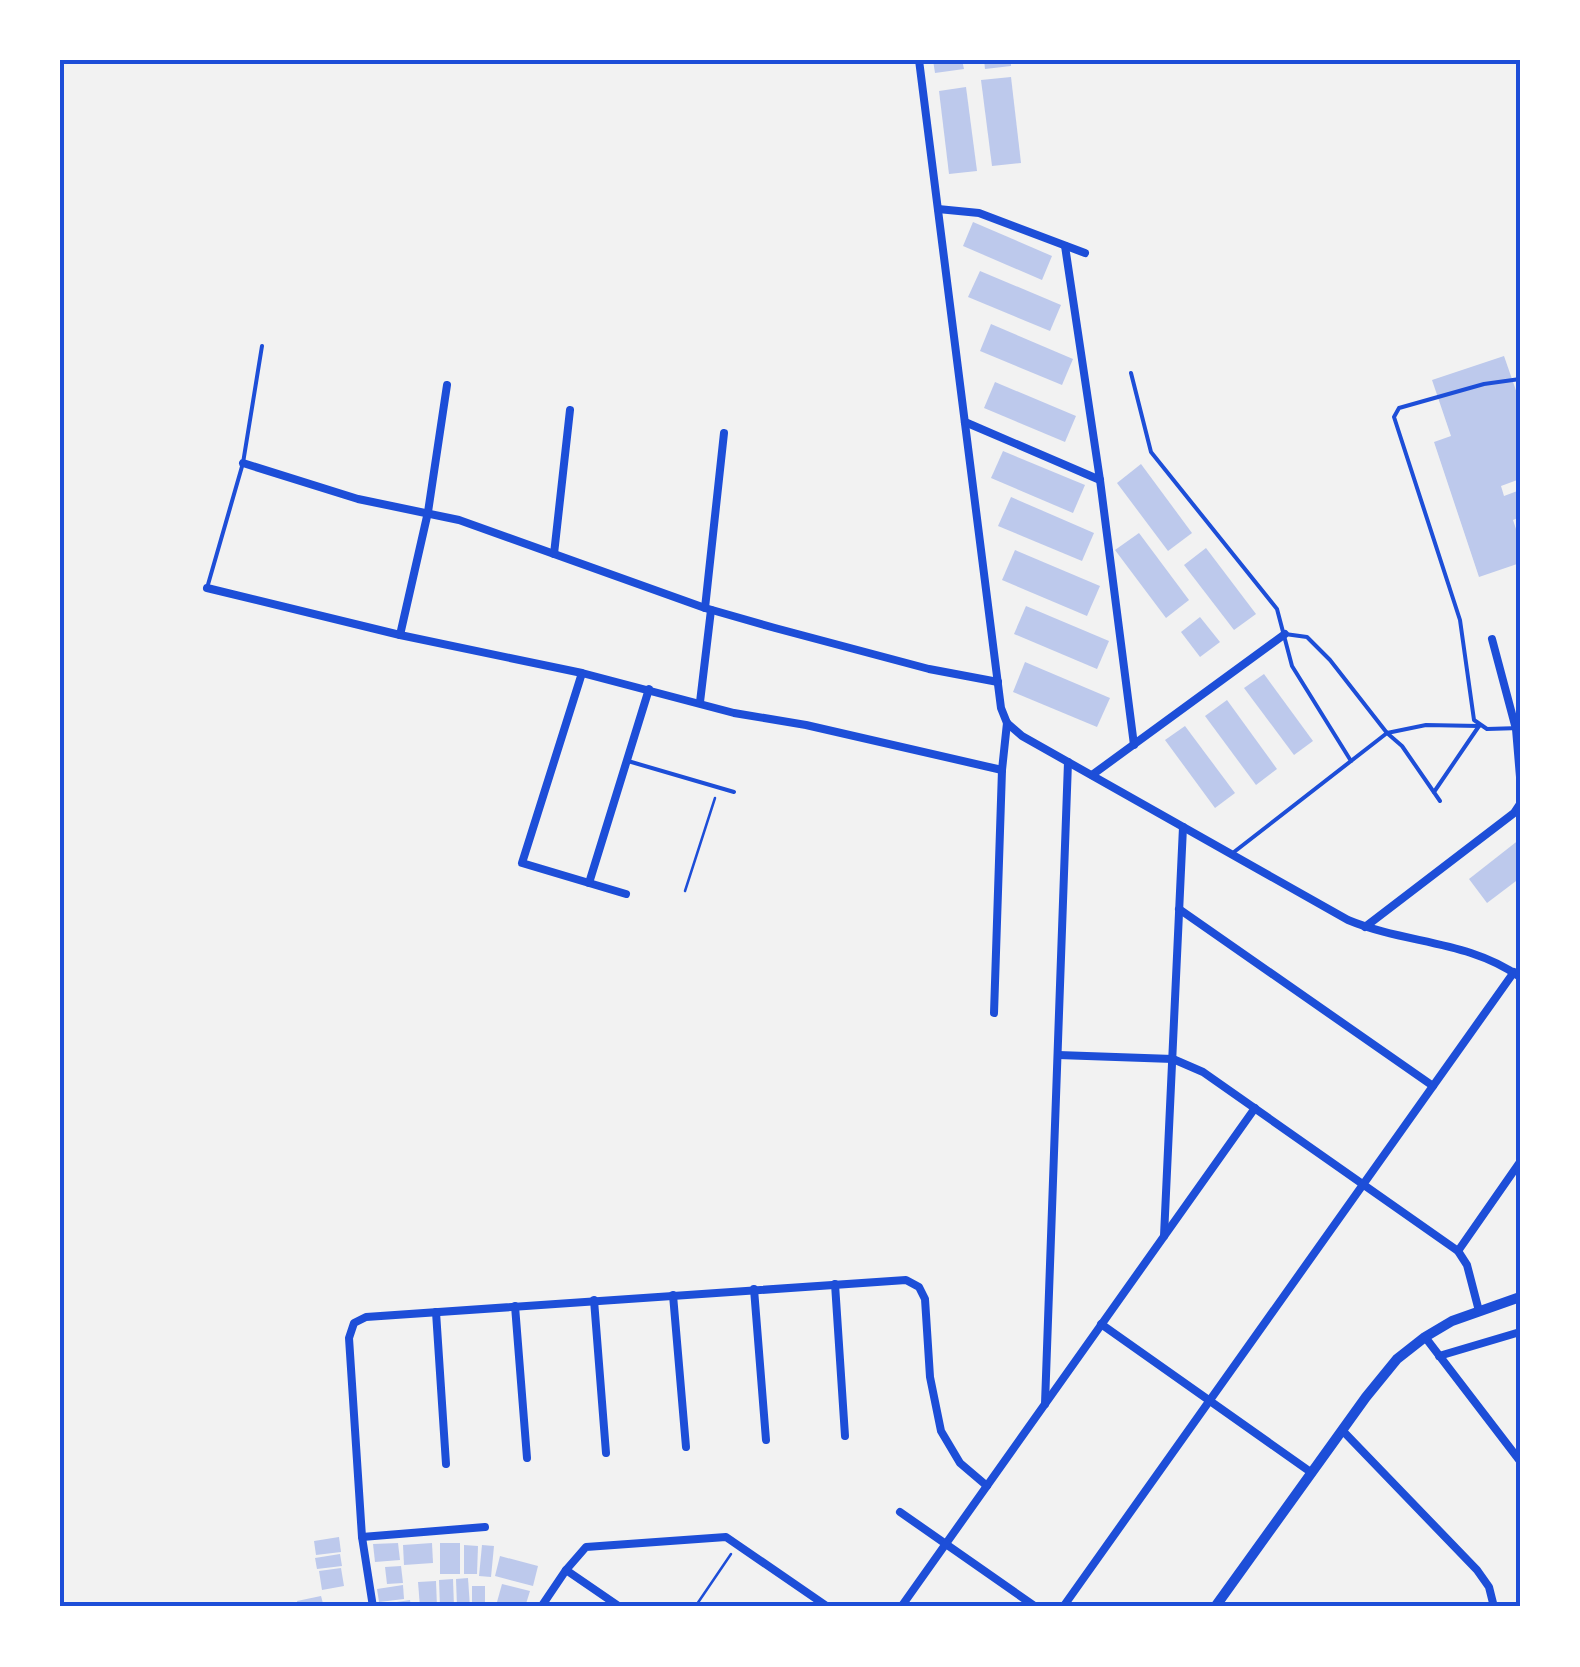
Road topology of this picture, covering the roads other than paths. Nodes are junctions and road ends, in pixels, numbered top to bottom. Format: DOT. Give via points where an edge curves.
graph roads {
  1 [pos="919,60"];
  2 [pos="938,209"];
  3 [pos="1065,246"];
  4 [pos="1085,253"];
  5 [pos="262,346"];
  6 [pos="1131,373"];
  7 [pos="1520,379"];
  8 [pos="447,385"];
  9 [pos="570,410"];
  10 [pos="965,422"];
  11 [pos="724,432"];
  12 [pos="243,462"];
  13 [pos="1100,480"];
  14 [pos="428,512"];
  15 [pos="554,554"];
  16 [pos="207,588"];
  17 [pos="708,609"];
  18 [pos="1285,634"];
  19 [pos="400,635"];
  20 [pos="1492,639"];
  21 [pos="582,673"];
  22 [pos="998,682"];
  23 [pos="649,689"];
  24 [pos="700,702"];
  25 [pos="1007,723"];
  26 [pos="1480,726"];
  27 [pos="1518,728"];
  28 [pos="1387,733"];
  29 [pos="1134,745"];
  30 [pos="628,761"];
  31 [pos="1351,761"];
  32 [pos="1068,762"];
  33 [pos="1002,770"];
  34 [pos="1092,775"];
  35 [pos="1520,777"];
  36 [pos="734,792"];
  37 [pos="1434,792"];
  38 [pos="1440,800"];
  39 [pos="1520,804"];
  40 [pos="1183,827"];
  41 [pos="1231,854"];
  42 [pos="588,883"];
  43 [pos="626,894"];
  44 [pos="1179,909"];
  45 [pos="1364,927"];
  46 [pos="1517,974"];
  47 [pos="994,1013"];
  48 [pos="1058,1055"];
  49 [pos="1172,1059"];
  50 [pos="1433,1086"];
  51 [pos="1255,1108"];
  52 [pos="1520,1162"];
  53 [pos="1363,1184"];
  54 [pos="1164,1236"];
  55 [pos="1458,1251"];
  56 [pos="835,1284"];
  57 [pos="754,1289"];
  58 [pos="673,1295"];
  59 [pos="1520,1296"];
  60 [pos="594,1300"];
  61 [pos="515,1306"];
  62 [pos="1478,1310"];
  63 [pos="436,1312"];
  64 [pos="1102,1324"];
  65 [pos="1520,1332"];
  66 [pos="1425,1336"];
  67 [pos="1439,1356"];
  68 [pos="1210,1401"];
  69 [pos="1045,1404"];
  70 [pos="1342,1430"];
  71 [pos="846,1436"];
  72 [pos="766,1440"];
  73 [pos="686,1448"];
  74 [pos="606,1453"];
  75 [pos="526,1458"];
  76 [pos="1520,1461"];
  77 [pos="446,1464"];
  78 [pos="1312,1473"];
  79 [pos="987,1486"];
  80 [pos="900,1512"];
  81 [pos="485,1527"];
  82 [pos="362,1538"];
  83 [pos="946,1544"];
  84 [pos="566,1570"];
  85 [pos="373,1607"];
  86 [pos="541,1607"];
  87 [pos="620,1607"];
  88 [pos="828,1607"];
  89 [pos="901,1607"];
  90 [pos="1036,1607"];
  91 [pos="1062,1607"];
  92 [pos="1215,1607"];
  93 [pos="1494,1607"];
  1 -- 2 [label="street"];
  2 -- 3 [label="street" via="979,212"];
  2 -- 10 [label="street"];
  3 -- 4 [label="street"];
  3 -- 13 [label="street"];
  5 -- 12 [label="lane"];
  6 -- 18 [label="lane" via="1152,452 1276,609"];
  7 -- 26 [label="lane" via="1399,408 1394,417 1460,620"];
  8 -- 14 [label="street"];
  9 -- 15 [label="street"];
  10 -- 13 [label="street"];
  10 -- 22 [label="street"];
  11 -- 17 [label="street"];
  12 -- 14 [label="street" via="326,491"];
  12 -- 16 [label="lane"];
  13 -- 29 [label="street"];
  14 -- 15 [label="street"];
  14 -- 19 [label="street"];
  15 -- 17 [label="street"];
  16 -- 19 [label="street"];
  17 -- 22 [label="street" via="929,670"];
  17 -- 24 [label="street"];
  18 -- 28 [label="lane" via="1307,637"];
  18 -- 29 [label="street"];
  18 -- 31 [label="lane" via="1292,666"];
  19 -- 21 [label="street"];
  20 -- 27 [label="street"];
  21 -- 23 [label="street"];
  21 -- 42 [label="street" via="522,863"];
  22 -- 25 [label="street"];
  23 -- 24 [label="street"];
  23 -- 30 [label="street"];
  24 -- 33 [label="street"];
  25 -- 32 [label="street"];
  25 -- 33 [label="street"];
  26 -- 27 [label="lane"];
  26 -- 28 [label="lane" via="1426,724"];
  26 -- 37 [label="lane"];
  27 -- 35 [label="street"];
  28 -- 31 [label="lane"];
  28 -- 37 [label="lane"];
  29 -- 34 [label="street"];
  30 -- 36 [label="lane"];
  30 -- 42 [label="street"];
  31 -- 41 [label="lane"];
  32 -- 34 [label="street"];
  32 -- 48 [label="street"];
  33 -- 47 [label="street"];
  34 -- 40 [label="street"];
  37 -- 38 [label="lane"];
  39 -- 45 [label="street"];
  40 -- 41 [label="street"];
  40 -- 44 [label="street"];
  41 -- 45 [label="street"];
  42 -- 43 [label="street"];
  44 -- 49 [label="street"];
  44 -- 50 [label="street"];
  45 -- 46 [label="street" via="1460,946"];
  46 -- 50 [label="street"];
  48 -- 49 [label="street"];
  48 -- 69 [label="street"];
  49 -- 51 [label="street"];
  49 -- 54 [label="street"];
  50 -- 53 [label="street"];
  51 -- 53 [label="street"];
  51 -- 54 [label="street"];
  52 -- 55 [label="street"];
  53 -- 55 [label="street"];
  53 -- 68 [label="street"];
  54 -- 64 [label="street"];
  55 -- 62 [label="street"];
  56 -- 57 [label="street"];
  56 -- 71 [label="street"];
  56 -- 79 [label="street" via="906,1280 919,1286 941,1431 960,1463"];
  57 -- 58 [label="street"];
  57 -- 72 [label="street"];
  58 -- 60 [label="street"];
  58 -- 73 [label="street"];
  59 -- 62 [label="main road"];
  60 -- 61 [label="street"];
  60 -- 74 [label="street"];
  61 -- 63 [label="street"];
  61 -- 75 [label="street"];
  62 -- 66 [label="main road"];
  63 -- 77 [label="street"];
  63 -- 82 [label="street" via="366,1316 354,1323 349,1338"];
  64 -- 68 [label="street"];
  64 -- 69 [label="street"];
  65 -- 67 [label="street"];
  66 -- 67 [label="street"];
  66 -- 70 [label="main road" via="1386,1371"];
  67 -- 76 [label="street"];
  68 -- 78 [label="street"];
  68 -- 91 [label="street"];
  69 -- 79 [label="street"];
  70 -- 78 [label="main road"];
  70 -- 93 [label="street" via="1477,1570"];
  78 -- 92 [label="main road"];
  79 -- 83 [label="street"];
  80 -- 83 [label="street"];
  81 -- 82 [label="street"];
  82 -- 85 [label="street"];
  83 -- 89 [label="street"];
  83 -- 90 [label="street"];
  84 -- 86 [label="street"];
  84 -- 87 [label="street"];
  84 -- 88 [label="street" via="594,1544 713,1536 738,1544"];
}
